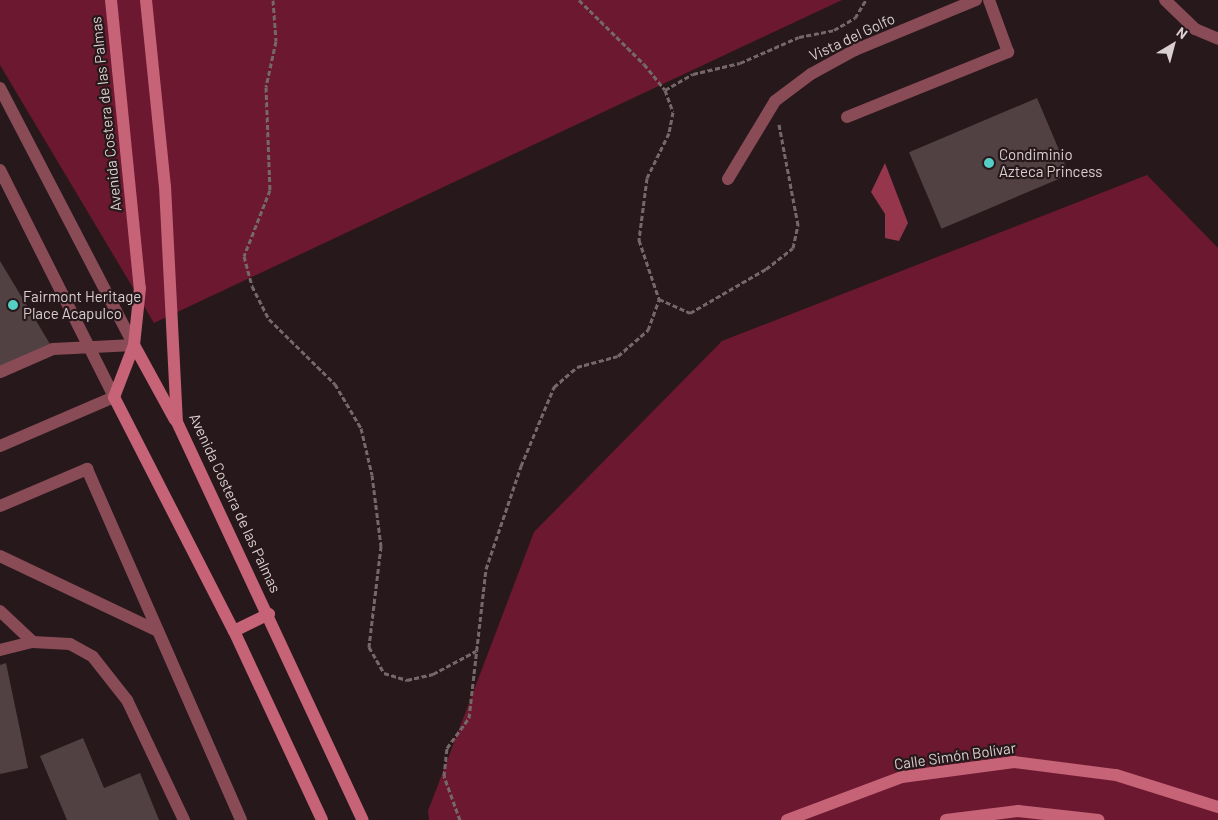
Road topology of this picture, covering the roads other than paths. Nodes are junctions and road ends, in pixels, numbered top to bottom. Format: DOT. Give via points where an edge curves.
graph roads {
  1 [pos="111,0"];
  2 [pos="146,0"];
  3 [pos="976,0"];
  4 [pos="989,0"];
  5 [pos="1165,0"];
  6 [pos="1218,39"];
  7 [pos="0,88"];
  8 [pos="847,117"];
  9 [pos="0,170"];
  10 [pos="728,179"];
  11 [pos="134,345"];
  12 [pos="89,349"];
  13 [pos="0,372"];
  14 [pos="114,397"];
  15 [pos="177,422"];
  16 [pos="0,446"];
  17 [pos="0,506"];
  18 [pos="0,556"];
  19 [pos="0,611"];
  20 [pos="269,614"];
  21 [pos="234,630"];
  22 [pos="158,631"];
  23 [pos="33,642"];
  24 [pos="0,650"];
  25 [pos="1218,807"];
  26 [pos="184,820"];
  27 [pos="241,820"];
  28 [pos="322,820"];
  29 [pos="364,820"];
  30 [pos="787,820"];
  31 [pos="946,820"];
  32 [pos="1098,820"];
  1 -- 11 [label="main road, Avenida Costera de las Palmas" via="140,288"];
  2 -- 15 [label="main road, Avenida Costera de las Palmas" via="165,186"];
  3 -- 10 [label="street, Vista del Golfo" via="855,50 811,74 775,102"];
  4 -- 8 [label="street" via="1008,52"];
  5 -- 6 [label="street" via="1195,29"];
  7 -- 11 [label="street"];
  9 -- 12 [label="street"];
  11 -- 12 [label="street"];
  11 -- 14 [label="main road, Avenida Costera de las Palmas"];
  11 -- 15 [label="main road"];
  12 -- 13 [label="street" via="53,349"];
  12 -- 14 [label="street"];
  14 -- 16 [label="street"];
  14 -- 21 [label="main road"];
  15 -- 20 [label="main road, Avenida Costera de las Palmas"];
  17 -- 22 [label="street" via="87,469"];
  18 -- 22 [label="street"];
  19 -- 23 [label="street"];
  20 -- 21 [label="main road"];
  20 -- 29 [label="main road, Avenida Costera de las Palmas"];
  21 -- 28 [label="main road"];
  22 -- 27 [label="street"];
  23 -- 24 [label="street"];
  23 -- 26 [label="street" via="70,644 93,658 127,700"];
  25 -- 30 [label="main road, Calle Simón Bolívar" via="1116,775 1014,762 902,777"];
  31 -- 32 [label="main road" via="1018,811"];
}
